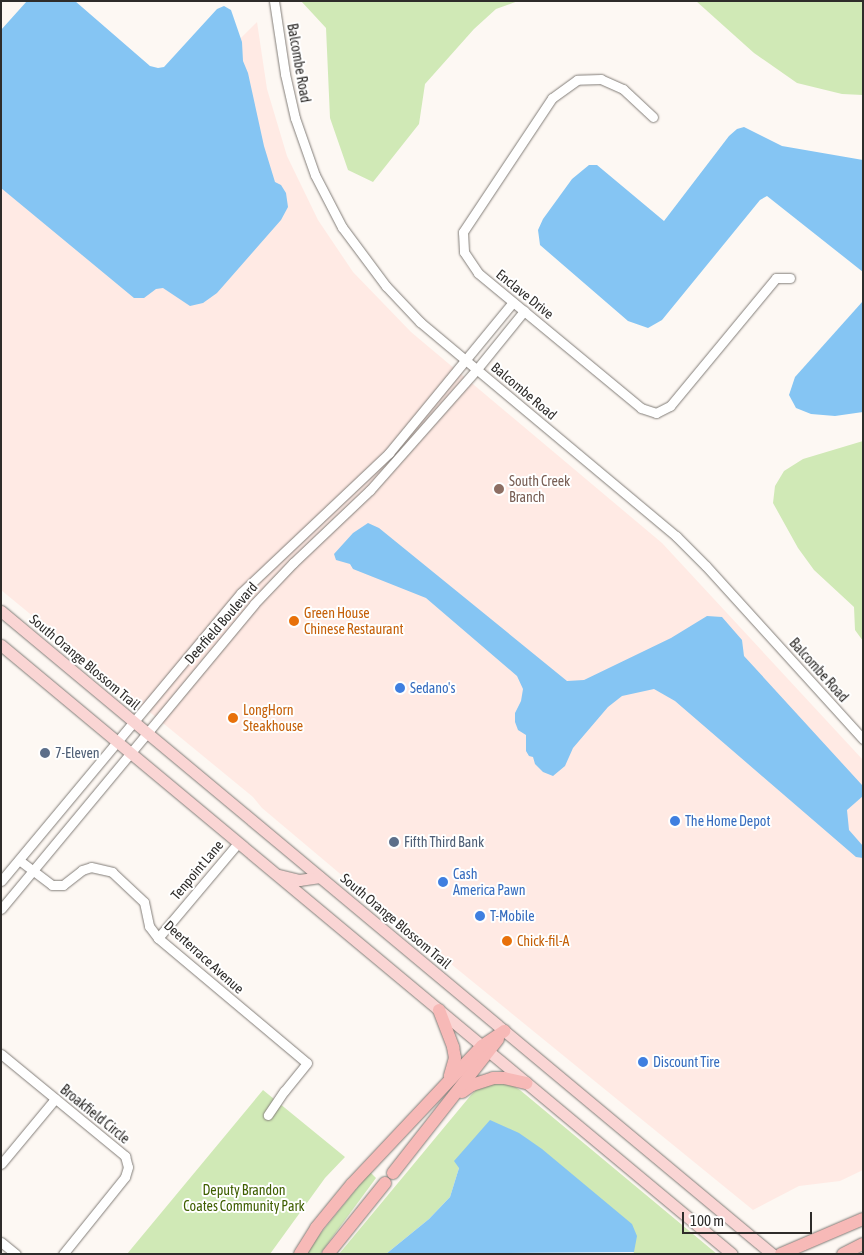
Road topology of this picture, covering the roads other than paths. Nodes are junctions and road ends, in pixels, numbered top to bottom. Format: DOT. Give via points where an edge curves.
graph roads {
  1 [pos="274,1"];
  2 [pos="653,118"];
  3 [pos="790,278"];
  4 [pos="513,302"];
  5 [pos="524,311"];
  6 [pos="465,360"];
  7 [pos="477,370"];
  8 [pos="241,593"];
  9 [pos="254,604"];
  10 [pos="1,611"];
  11 [pos="1,645"];
  12 [pos="133,721"];
  13 [pos="146,732"];
  14 [pos="863,739"];
  15 [pos="117,742"];
  16 [pos="130,752"];
  17 [pos="238,843"];
  18 [pos="19,860"];
  19 [pos="34,872"];
  20 [pos="275,874"];
  21 [pos="320,877"];
  22 [pos="1,881"];
  23 [pos="1,909"];
  24 [pos="158,938"];
  25 [pos="439,1010"];
  26 [pos="504,1031"];
  27 [pos="485,1049"];
  28 [pos="1,1054"];
  29 [pos="448,1080"];
  30 [pos="526,1083"];
  31 [pos="55,1099"];
  32 [pos="452,1099"];
  33 [pos="268,1115"];
  34 [pos="1,1164"];
  35 [pos="863,1219"];
  36 [pos="1,1242"];
  37 [pos="863,1244"];
  38 [pos="16,1254"];
  39 [pos="63,1254"];
  40 [pos="300,1254"];
  41 [pos="328,1254"];
  42 [pos="732,1254"];
  43 [pos="772,1254"];
  44 [pos="781,1254"];
  45 [pos="843,1254"];
  1 -- 6 [label="street, Balcombe Road" via="295,118 314,175 342,227 386,286 420,322"];
  2 -- 4 [label="street, Enclave Drive" via="623,89 602,79 577,80 552,98 464,232 464,252 478,273"];
  3 -- 5 [label="street, Enclave Drive" via="776,278 670,406 656,413 640,408"];
  4 -- 5 [label="street, Enclave Drive"];
  4 -- 6 [label="street, Deerfield Boulevard"];
  5 -- 7 [label="street, Deerfield Boulevard"];
  6 -- 7 [label="street, Balcombe Road"];
  6 -- 8 [label="street, Deerfield Boulevard" via="389,453"];
  7 -- 9 [label="street, Deerfield Boulevard" via="370,490"];
  7 -- 14 [label="street, Balcombe Road" via="676,536"];
  8 -- 9 [label="street"];
  8 -- 12 [label="street, Deerfield Boulevard"];
  9 -- 13 [label="street, Deerfield Boulevard"];
  10 -- 12 [label="main road, South Orange Blossom Trail"];
  11 -- 15 [label="main road"];
  12 -- 13 [label="main road, South Orange Blossom Trail"];
  12 -- 15 [label="street, Deerfield Boulevard"];
  13 -- 16 [label="street, Deerfield Boulevard"];
  13 -- 21 [label="main road, South Orange Blossom Trail"];
  15 -- 16 [label="main road"];
  15 -- 18 [label="street, Deerfield Boulevard"];
  16 -- 17 [label="main road"];
  16 -- 19 [label="street, Deerfield Boulevard"];
  17 -- 20 [label="main road"];
  17 -- 24 [label="street, Tenpoint Lane"];
  18 -- 19 [label="street, Deerterrace Avenue"];
  18 -- 22 [label="street, Deerfield Boulevard"];
  19 -- 23 [label="street, Deerfield Boulevard"];
  19 -- 24 [label="street, Deerterrace Avenue" via="52,885 64,885 91,867 112,872 144,902 150,926"];
  20 -- 21 [label="main road" via="299,880"];
  20 -- 25 [label="main road"];
  21 -- 26 [label="main road, South Orange Blossom Trail"];
  24 -- 33 [label="street, Deerterrace Avenue" via="307,1063"];
  25 -- 27 [label="main road"];
  25 -- 29 [label="highway" via="453,1047 453,1068"];
  26 -- 27 [label="highway"];
  26 -- 43 [label="main road, South Orange Blossom Trail"];
  27 -- 29 [label="highway"];
  27 -- 30 [label="main road"];
  27 -- 32 [label="highway"];
  28 -- 31 [label="street, Broakfield Circle"];
  29 -- 40 [label="highway" via="352,1184 316,1228"];
  30 -- 32 [label="highway" via="493,1078 472,1085"];
  30 -- 42 [label="main road"];
  31 -- 34 [label="street"];
  31 -- 39 [label="street, Broakfield Circle" via="124,1156 128,1167 125,1177"];
  32 -- 41 [label="highway"];
  35 -- 44 [label="highway"];
  36 -- 38 [label="street"];
  37 -- 45 [label="highway"];
}
